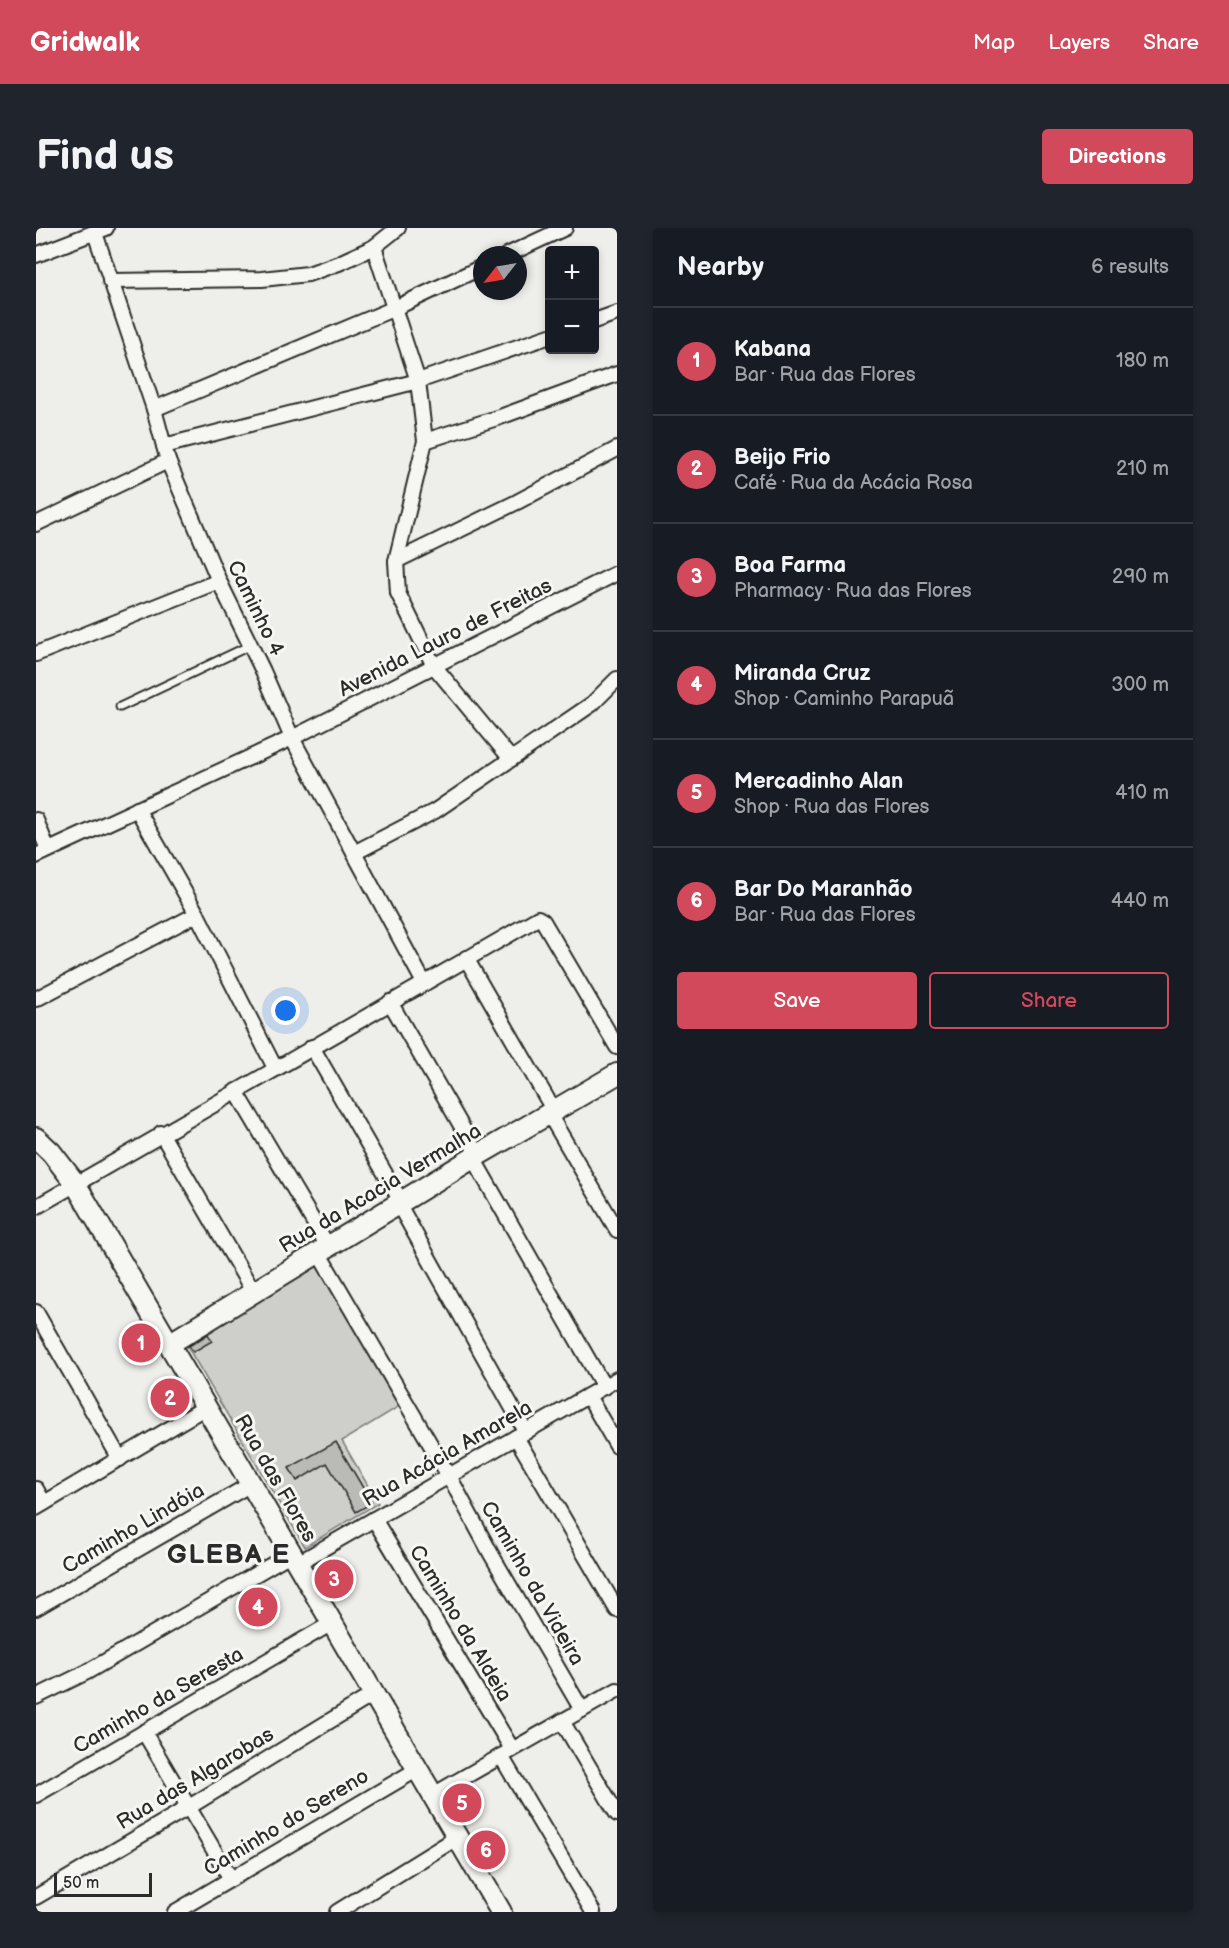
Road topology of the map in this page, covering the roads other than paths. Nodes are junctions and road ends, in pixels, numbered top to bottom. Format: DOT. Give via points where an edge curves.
graph roads {
  1 [pos="398,228"];
  2 [pos="565,228"];
  3 [pos="100,230"];
  4 [pos="526,246"];
  5 [pos="374,247"];
  6 [pos="36,255"];
  7 [pos="473,271"];
  8 [pos="110,281"];
  9 [pos="395,308"];
  10 [pos="617,314"];
  11 [pos="599,319"];
  12 [pos="545,337"];
  13 [pos="617,374"];
  14 [pos="418,381"];
  15 [pos="154,408"];
  16 [pos="425,441"];
  17 [pos="164,446"];
  18 [pos="617,449"];
  19 [pos="168,461"];
  20 [pos="36,524"];
  21 [pos="396,561"];
  22 [pos="617,573"];
  23 [pos="219,580"];
  24 [pos="251,645"];
  25 [pos="36,654"];
  26 [pos="434,666"];
  27 [pos="617,679"];
  28 [pos="120,707"];
  29 [pos="292,738"];
  30 [pos="511,759"];
  31 [pos="137,809"];
  32 [pos="36,820"];
  33 [pos="42,853"];
  34 [pos="354,853"];
  35 [pos="197,914"];
  36 [pos="466,958"];
  37 [pos="424,982"];
  38 [pos="36,999"];
  39 [pos="390,1002"];
  40 [pos="312,1047"];
  41 [pos="617,1047"];
  42 [pos="275,1068"];
  43 [pos="617,1074"];
  44 [pos="236,1091"];
  45 [pos="551,1112"];
  46 [pos="161,1133"];
  47 [pos="36,1138"];
  48 [pos="476,1157"];
  49 [pos="75,1183"];
  50 [pos="401,1204"];
  51 [pos="36,1207"];
  52 [pos="617,1230"];
  53 [pos="324,1251"];
  54 [pos="254,1293"];
  55 [pos="36,1312"];
  56 [pos="169,1344"];
  57 [pos="617,1379"];
  58 [pos="604,1387"];
  59 [pos="588,1396"];
  60 [pos="206,1407"];
  61 [pos="521,1435"];
  62 [pos="617,1446"];
  63 [pos="120,1459"];
  64 [pos="449,1476"];
  65 [pos="251,1485"];
  66 [pos="36,1490"];
  67 [pos="40,1505"];
  68 [pos="374,1519"];
  69 [pos="295,1558"];
  70 [pos="36,1608"];
  71 [pos="617,1610"];
  72 [pos="332,1623"];
  73 [pos="617,1690"];
  74 [pos="374,1694"];
  75 [pos="36,1697"];
  76 [pos="582,1710"];
  77 [pos="562,1720"];
  78 [pos="144,1732"];
  79 [pos="506,1752"];
  80 [pos="418,1769"];
  81 [pos="36,1795"];
  82 [pos="433,1795"];
  83 [pos="189,1808"];
  84 [pos="617,1814"];
  85 [pos="458,1838"];
  86 [pos="231,1879"];
  87 [pos="36,1897"];
  88 [pos="496,1910"];
  89 [pos="176,1912"];
  90 [pos="337,1912"];
  91 [pos="592,1912"];
  1 -- 5 [label="street"];
  2 -- 4 [label="street"];
  3 -- 6 [label="street"];
  3 -- 8 [label="street, Caminho 4"];
  5 -- 8 [label="street" via="323,269 296,275"];
  5 -- 9 [label="street"];
  7 -- 9 [label="street"];
  8 -- 15 [label="street, Caminho 4"];
  9 -- 14 [label="street"];
  9 -- 15 [label="street"];
  10 -- 11 [label="street"];
  12 -- 14 [label="street"];
  13 -- 16 [label="street"];
  14 -- 16 [label="street"];
  14 -- 17 [label="street"];
  15 -- 17 [label="street, Caminho 4"];
  16 -- 21 [label="street"];
  17 -- 19 [label="street, Caminho 4"];
  18 -- 21 [label="street"];
  19 -- 20 [label="street"];
  19 -- 23 [label="street, Caminho 4"];
  21 -- 26 [label="street" via="398,593"];
  22 -- 26 [label="street, Avenida Lauro de Freitas"];
  23 -- 24 [label="street, Caminho 4"];
  23 -- 25 [label="street"];
  24 -- 28 [label="lane"];
  24 -- 29 [label="street, Caminho 4"];
  26 -- 29 [label="street, Avenida Lauro de Freitas"];
  26 -- 30 [label="street"];
  27 -- 30 [label="street" via="592,704"];
  29 -- 31 [label="street, Avenida Lauro de Freitas"];
  29 -- 34 [label="street, Caminho 4"];
  30 -- 34 [label="street" via="435,811"];
  31 -- 33 [label="street, Avenida Lauro de Freitas"];
  31 -- 35 [label="street"];
  32 -- 33 [label="street"];
  34 -- 37 [label="street, Caminho 4"];
  35 -- 38 [label="street"];
  35 -- 42 [label="street"];
  36 -- 37 [label="street"];
  36 -- 41 [label="street" via="540,918"];
  36 -- 45 [label="street"];
  37 -- 39 [label="street"];
  39 -- 40 [label="street"];
  39 -- 48 [label="street"];
  40 -- 42 [label="street"];
  40 -- 50 [label="street"];
  42 -- 44 [label="street"];
  43 -- 45 [label="street, Rua da Acacia Vermalha"];
  44 -- 46 [label="street"];
  44 -- 53 [label="street, Caminho da Videira"];
  45 -- 48 [label="street, Rua da Acacia Vermalha"];
  45 -- 52 [label="street"];
  46 -- 49 [label="street"];
  46 -- 54 [label="street"];
  47 -- 49 [label="street, Rua das Flores"];
  48 -- 50 [label="street, Rua da Acacia Vermalha"];
  48 -- 58 [label="street"];
  49 -- 51 [label="street"];
  49 -- 56 [label="street, Rua das Flores"];
  50 -- 53 [label="street, Rua da Acacia Vermalha"];
  50 -- 61 [label="street"];
  53 -- 54 [label="street, Rua da Acacia Vermalha"];
  53 -- 64 [label="street, Caminho da Videira"];
  54 -- 56 [label="street, Rua da Acacia Vermalha"];
  55 -- 63 [label="street"];
  56 -- 60 [label="street, Rua das Flores"];
  57 -- 58 [label="street, Rua Acácia Amarela"];
  58 -- 59 [label="street, Rua Acácia Amarela"];
  59 -- 61 [label="street, Rua Acácia Amarela"];
  59 -- 62 [label="street"];
  60 -- 63 [label="street"];
  60 -- 65 [label="street, Rua das Flores"];
  61 -- 64 [label="street, Rua Acácia Amarela"];
  61 -- 71 [label="street"];
  63 -- 67 [label="street"];
  64 -- 68 [label="street, Rua Acácia Amarela"];
  64 -- 76 [label="street, Caminho da Videira"];
  65 -- 69 [label="street, Rua das Flores"];
  65 -- 70 [label="street, Caminho Lindóia"];
  66 -- 67 [label="street"];
  68 -- 69 [label="street, Rua Acácia Amarela"];
  68 -- 79 [label="street, Caminho da Aldeia"];
  69 -- 72 [label="street, Rua das Flores"];
  69 -- 75 [label="street, Rua Acácia Amarela"];
  72 -- 74 [label="street, Rua das Flores"];
  72 -- 78 [label="street, Caminho da Seresta"];
  73 -- 76 [label="street"];
  74 -- 80 [label="street, Rua das Flores"];
  74 -- 83 [label="street, Rua das Algarobas"];
  76 -- 77 [label="street"];
  77 -- 79 [label="street"];
  77 -- 84 [label="street"];
  78 -- 81 [label="street, Caminho da Seresta"];
  78 -- 83 [label="street"];
  79 -- 82 [label="street"];
  79 -- 91 [label="street, Caminho da Aldeia"];
  80 -- 82 [label="street, Rua das Flores"];
  80 -- 86 [label="street, Caminho do Sereno"];
  82 -- 85 [label="street, Rua das Flores"];
  83 -- 86 [label="street"];
  83 -- 87 [label="street, Rua das Algarobas"];
  85 -- 88 [label="street, Rua das Flores"];
  85 -- 90 [label="street"];
  86 -- 89 [label="street, Caminho do Sereno"];
}
